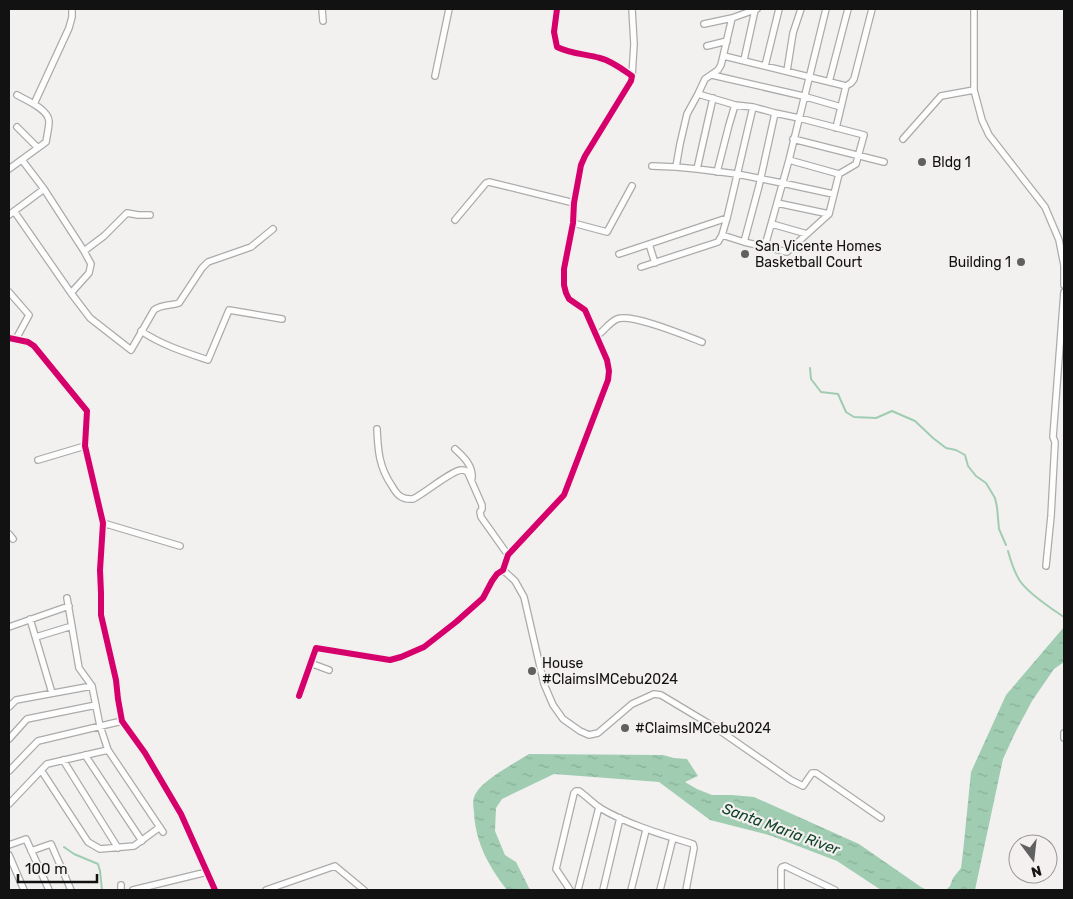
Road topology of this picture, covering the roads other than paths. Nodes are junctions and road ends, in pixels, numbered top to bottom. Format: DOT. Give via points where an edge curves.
graph roads {
  1 [pos="72,9"];
  2 [pos="322,9"];
  3 [pos="448,9"];
  4 [pos="558,9"];
  5 [pos="632,9"];
  6 [pos="756,9"];
  7 [pos="779,9"];
  8 [pos="801,9"];
  9 [pos="826,9"];
  10 [pos="848,9"];
  11 [pos="872,9"];
  12 [pos="974,9"];
  13 [pos="732,18"];
  14 [pos="323,20"];
  15 [pos="704,24"];
  16 [pos="727,41"];
  17 [pos="707,46"];
  18 [pos="724,56"];
  19 [pos="744,60"];
  20 [pos="764,66"];
  21 [pos="787,71"];
  22 [pos="712,75"];
  23 [pos="435,76"];
  24 [pos="632,76"];
  25 [pos="808,76"];
  26 [pos="829,82"];
  27 [pos="846,86"];
  28 [pos="974,90"];
  29 [pos="698,94"];
  30 [pos="18,95"];
  31 [pos="803,96"];
  32 [pos="713,98"];
  33 [pos="34,104"];
  34 [pos="735,105"];
  35 [pos="752,107"];
  36 [pos="841,107"];
  37 [pos="775,113"];
  38 [pos="799,118"];
  39 [pos="17,127"];
  40 [pos="836,128"];
  41 [pos="793,139"];
  42 [pos="903,139"];
  43 [pos="38,148"];
  44 [pos="858,156"];
  45 [pos="22,160"];
  46 [pos="788,160"];
  47 [pos="884,162"];
  48 [pos="652,166"];
  49 [pos="676,167"];
  50 [pos="9,169"];
  51 [pos="697,170"];
  52 [pos="717,172"];
  53 [pos="738,174"];
  54 [pos="839,174"];
  55 [pos="760,178"];
  56 [pos="782,183"];
  57 [pos="632,186"];
  58 [pos="44,189"];
  59 [pos="833,194"];
  60 [pos="574,202"];
  61 [pos="777,202"];
  62 [pos="11,213"];
  63 [pos="829,214"];
  64 [pos="150,215"];
  65 [pos="727,218"];
  66 [pos="454,220"];
  67 [pos="573,223"];
  68 [pos="772,224"];
  69 [pos="272,229"];
  70 [pos="807,234"];
  71 [pos="722,235"];
  72 [pos="744,242"];
  73 [pos="649,244"];
  74 [pos="765,246"];
  75 [pos="84,251"];
  76 [pos="620,254"];
  77 [pos="655,263"];
  78 [pos="641,267"];
  79 [pos="1064,284"];
  80 [pos="9,292"];
  81 [pos="1064,292"];
  82 [pos="71,293"];
  83 [pos="282,319"];
  84 [pos="142,331"];
  85 [pos="596,336"];
  86 [pos="12,339"];
  87 [pos="702,342"];
  88 [pos="377,429"];
  89 [pos="85,446"];
  90 [pos="455,449"];
  91 [pos="38,460"];
  92 [pos="472,480"];
  93 [pos="102,523"];
  94 [pos="180,546"];
  95 [pos="508,555"];
  96 [pos="1046,566"];
  97 [pos="503,570"];
  98 [pos="67,598"];
  99 [pos="69,606"];
  100 [pos="30,619"];
  101 [pos="72,626"];
  102 [pos="9,627"];
  103 [pos="36,637"];
  104 [pos="310,663"];
  105 [pos="329,670"];
  106 [pos="92,686"];
  107 [pos="52,693"];
  108 [pos="299,696"];
  109 [pos="96,705"];
  110 [pos="9,707"];
  111 [pos="122,721"];
  112 [pos="100,726"];
  113 [pos="1064,732"];
  114 [pos="1064,738"];
  115 [pos="9,739"];
  116 [pos="108,750"];
  117 [pos="85,755"];
  118 [pos="63,760"];
  119 [pos="41,770"];
  120 [pos="9,771"];
  121 [pos="9,804"];
  122 [pos="599,807"];
  123 [pos="620,818"];
  124 [pos="881,818"];
  125 [pos="646,830"];
  126 [pos="673,838"];
  127 [pos="142,841"];
  128 [pos="9,846"];
  129 [pos="118,848"];
  130 [pos="31,851"];
  131 [pos="9,855"];
  132 [pos="207,872"];
  133 [pos="24,890"];
  134 [pos="49,890"];
  135 [pos="71,890"];
  136 [pos="133,890"];
  137 [pos="215,890"];
  138 [pos="266,890"];
  139 [pos="364,890"];
  140 [pos="570,890"];
  141 [pos="578,890"];
  142 [pos="603,890"];
  143 [pos="631,890"];
  144 [pos="660,890"];
  145 [pos="686,890"];
  146 [pos="781,890"];
  147 [pos="835,890"];
  1 -- 33 [label="street" via="68,28"];
  2 -- 14 [label="street"];
  3 -- 23 [label="street"];
  4 -- 24 [label="street" via="554,32 557,47 602,58"];
  5 -- 24 [label="street"];
  6 -- 13 [label="street"];
  6 -- 19 [label="street"];
  7 -- 20 [label="street"];
  8 -- 21 [label="street" via="793,33"];
  9 -- 25 [label="street"];
  10 -- 26 [label="street"];
  11 -- 27 [label="street" via="854,79"];
  12 -- 28 [label="street"];
  13 -- 15 [label="street"];
  13 -- 16 [label="street"];
  16 -- 17 [label="street"];
  16 -- 18 [label="street"];
  18 -- 19 [label="street"];
  18 -- 22 [label="street" via="722,65"];
  19 -- 20 [label="street"];
  20 -- 21 [label="street"];
  21 -- 25 [label="street"];
  22 -- 29 [label="street" via="705,79"];
  22 -- 31 [label="street"];
  24 -- 60 [label="street" via="583,160"];
  25 -- 26 [label="street"];
  25 -- 31 [label="street"];
  26 -- 27 [label="street"];
  27 -- 36 [label="street"];
  28 -- 42 [label="street" via="941,96"];
  28 -- 79 [label="street" via="989,135 1045,207 1059,240"];
  29 -- 32 [label="street"];
  29 -- 49 [label="street" via="687,114"];
  30 -- 33 [label="street"];
  31 -- 36 [label="street"];
  31 -- 38 [label="street"];
  32 -- 34 [label="street"];
  32 -- 51 [label="street"];
  33 -- 43 [label="street" via="49,121 46,142"];
  34 -- 35 [label="street"];
  34 -- 52 [label="street"];
  35 -- 37 [label="street"];
  35 -- 53 [label="street"];
  36 -- 40 [label="street"];
  37 -- 38 [label="street"];
  37 -- 55 [label="street"];
  38 -- 40 [label="street"];
  38 -- 41 [label="street"];
  39 -- 43 [label="street"];
  40 -- 44 [label="street" via="864,134"];
  41 -- 44 [label="street"];
  41 -- 46 [label="street"];
  43 -- 45 [label="street"];
  44 -- 47 [label="street"];
  44 -- 54 [label="street" via="856,164"];
  45 -- 50 [label="street"];
  45 -- 58 [label="street"];
  46 -- 54 [label="street"];
  46 -- 56 [label="street"];
  48 -- 49 [label="street"];
  49 -- 51 [label="street"];
  51 -- 52 [label="street"];
  52 -- 53 [label="street"];
  53 -- 55 [label="street"];
  53 -- 65 [label="street"];
  54 -- 59 [label="street"];
  55 -- 56 [label="street"];
  55 -- 72 [label="street"];
  56 -- 59 [label="street"];
  56 -- 61 [label="street"];
  57 -- 67 [label="street" via="607,232"];
  58 -- 62 [label="street"];
  58 -- 75 [label="street"];
  59 -- 63 [label="street"];
  60 -- 66 [label="street" via="489,182"];
  60 -- 67 [label="street"];
  61 -- 63 [label="street"];
  61 -- 68 [label="street"];
  62 -- 82 [label="street"];
  63 -- 70 [label="street"];
  64 -- 75 [label="street" via="127,213"];
  65 -- 71 [label="street"];
  65 -- 73 [label="street"];
  67 -- 85 [label="street" via="564,285 569,299 585,310"];
  68 -- 70 [label="street"];
  68 -- 74 [label="street"];
  69 -- 84 [label="street" via="251,247 208,262 179,303 157,307"];
  70 -- 74 [label="street" via="787,252"];
  71 -- 72 [label="street"];
  71 -- 77 [label="street" via="718,242"];
  72 -- 74 [label="street"];
  73 -- 76 [label="street"];
  73 -- 77 [label="street"];
  75 -- 82 [label="street" via="91,264 89,273"];
  77 -- 78 [label="street"];
  80 -- 86 [label="street" via="29,315"];
  81 -- 96 [label="street"];
  82 -- 84 [label="street" via="90,318 131,350"];
  83 -- 84 [label="street" via="229,310 208,360 176,350"];
  85 -- 87 [label="street" via="614,321 625,318"];
  85 -- 95 [label="street" via="606,360 608,380 564,495"];
  86 -- 89 [label="street" via="34,346 87,411"];
  88 -- 92 [label="street" via="384,474 398,495 406,500 413,499 460,470 468,472"];
  89 -- 91 [label="street"];
  89 -- 93 [label="street"];
  90 -- 92 [label="street" via="470,467"];
  92 -- 95 [label="street" via="482,505 481,516"];
  93 -- 94 [label="street"];
  93 -- 111 [label="street" via="101,615"];
  95 -- 97 [label="street"];
  97 -- 104 [label="street" via="497,574 483,598 424,647 390,660 316,648"];
  97 -- 124 [label="street" via="515,581 524,597 544,684 553,705 563,719 580,731 588,735 598,733 632,704 654,694 661,695 791,780 803,786 812,773 816,773"];
  98 -- 99 [label="street"];
  99 -- 100 [label="street"];
  99 -- 101 [label="street"];
  100 -- 102 [label="street"];
  100 -- 103 [label="street"];
  101 -- 103 [label="street"];
  101 -- 106 [label="street" via="79,668"];
  103 -- 107 [label="street"];
  104 -- 105 [label="street"];
  104 -- 108 [label="street"];
  106 -- 107 [label="street"];
  106 -- 109 [label="street"];
  107 -- 110 [label="street" via="16,700"];
  109 -- 112 [label="street"];
  109 -- 115 [label="street" via="27,719"];
  111 -- 112 [label="street"];
  111 -- 132 [label="street" via="181,814"];
  112 -- 116 [label="street"];
  112 -- 120 [label="street" via="38,741"];
  113 -- 114 [label="street"];
  116 -- 117 [label="street"];
  116 -- 127 [label="street" via="161,830"];
  117 -- 118 [label="street"];
  117 -- 127 [label="street"];
  118 -- 119 [label="street" via="47,764"];
  118 -- 129 [label="street"];
  119 -- 121 [label="street"];
  119 -- 129 [label="street" via="88,842 100,849"];
  122 -- 123 [label="street"];
  122 -- 140 [label="street" via="579,791 574,793 556,869"];
  122 -- 141 [label="street"];
  123 -- 125 [label="street"];
  123 -- 142 [label="street"];
  125 -- 126 [label="street"];
  125 -- 143 [label="street"];
  126 -- 144 [label="street"];
  126 -- 145 [label="street" via="694,846"];
  127 -- 129 [label="street" via="134,846"];
  128 -- 130 [label="street" via="26,839"];
  130 -- 134 [label="street"];
  130 -- 135 [label="street" via="51,844"];
  131 -- 133 [label="street"];
  132 -- 136 [label="street"];
  132 -- 137 [label="street"];
  138 -- 139 [label="street" via="336,866"];
  146 -- 147 [label="street" via="781,869 785,866"];
}
